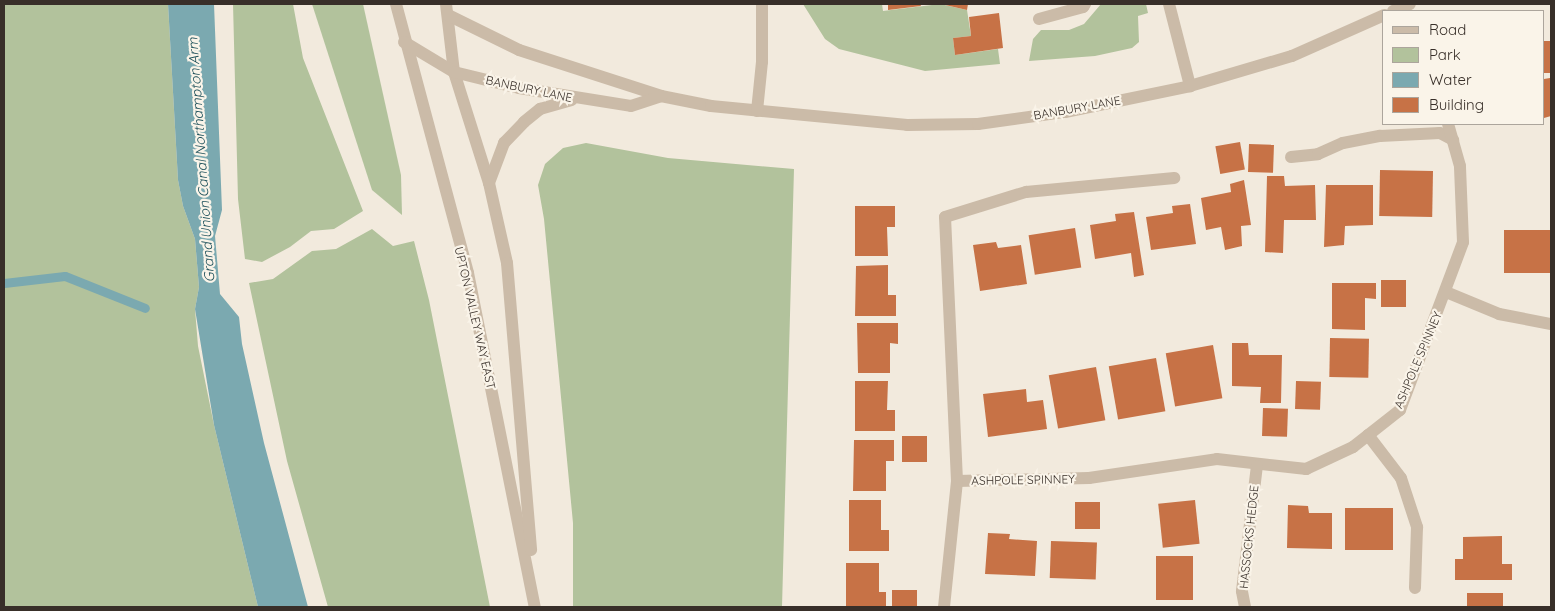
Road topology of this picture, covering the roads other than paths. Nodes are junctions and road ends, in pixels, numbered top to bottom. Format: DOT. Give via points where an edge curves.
graph roads {
  1 [pos="396,4"];
  2 [pos="762,4"];
  3 [pos="1086,4"];
  4 [pos="1169,4"];
  5 [pos="1410,4"];
  6 [pos="447,9"];
  7 [pos="1395,10"];
  8 [pos="1382,17"];
  9 [pos="1039,19"];
  10 [pos="404,42"];
  11 [pos="454,72"];
  12 [pos="1190,86"];
  13 [pos="661,96"];
  14 [pos="574,99"];
  15 [pos="757,111"];
  16 [pos="1448,125"];
  17 [pos="1452,140"];
  18 [pos="1291,157"];
  19 [pos="1174,178"];
  20 [pos="489,183"];
  21 [pos="1446,292"];
  22 [pos="1551,324"];
  23 [pos="1368,435"];
  24 [pos="1257,466"];
  25 [pos="957,482"];
  26 [pos="1415,588"];
  27 [pos="535,607"];
  28 [pos="944,607"];
  29 [pos="1245,607"];
  1 -- 10 [label="street, UPTON VALLEY WAY EAST"];
  2 -- 15 [label="street" via="762,62"];
  3 -- 9 [label="street"];
  4 -- 12 [label="street"];
  5 -- 7 [label="street"];
  6 -- 11 [label="street, UPTON VALLEY WAY EAST"];
  6 -- 13 [label="street, BANBURY LANE" via="519,50"];
  8 -- 12 [label="street, BANBURY LANE" via="1292,56"];
  10 -- 11 [label="street, BANBURY LANE"];
  10 -- 27 [label="street, UPTON VALLEY WAY EAST" via="468,273"];
  11 -- 14 [label="street, BANBURY LANE"];
  11 -- 20 [label="street, UPTON VALLEY WAY EAST"];
  12 -- 15 [label="street, BANBURY LANE" via="1065,112 978,124 871,123"];
  13 -- 14 [label="street, BANBURY LANE" via="631,106"];
  13 -- 15 [label="street, BANBURY LANE"];
  14 -- 20 [label="street" via="540,109 524,122 504,143"];
  16 -- 17 [label="street, ASHPOLE SPINNEY"];
  17 -- 18 [label="street" via="1440,133 1380,136 1343,143 1318,154"];
  17 -- 21 [label="street, ASHPOLE SPINNEY" via="1460,166 1463,242"];
  19 -- 25 [label="street, ASHPOLE SPINNEY" via="1026,192 945,217"];
  20 -- 27 [label="street, UPTON VALLEY WAY EAST" via="507,263"];
  21 -- 22 [label="street" via="1499,314"];
  21 -- 23 [label="street, ASHPOLE SPINNEY" via="1400,410"];
  23 -- 24 [label="street, ASHPOLE SPINNEY" via="1353,448 1306,469"];
  23 -- 26 [label="street" via="1401,478 1418,527"];
  24 -- 25 [label="street, ASHPOLE SPINNEY" via="1217,458 1089,478"];
  24 -- 29 [label="street, HASSOCKS HEDGE" via="1242,591"];
  25 -- 28 [label="street, ASHPOLE SPINNEY"];
}
